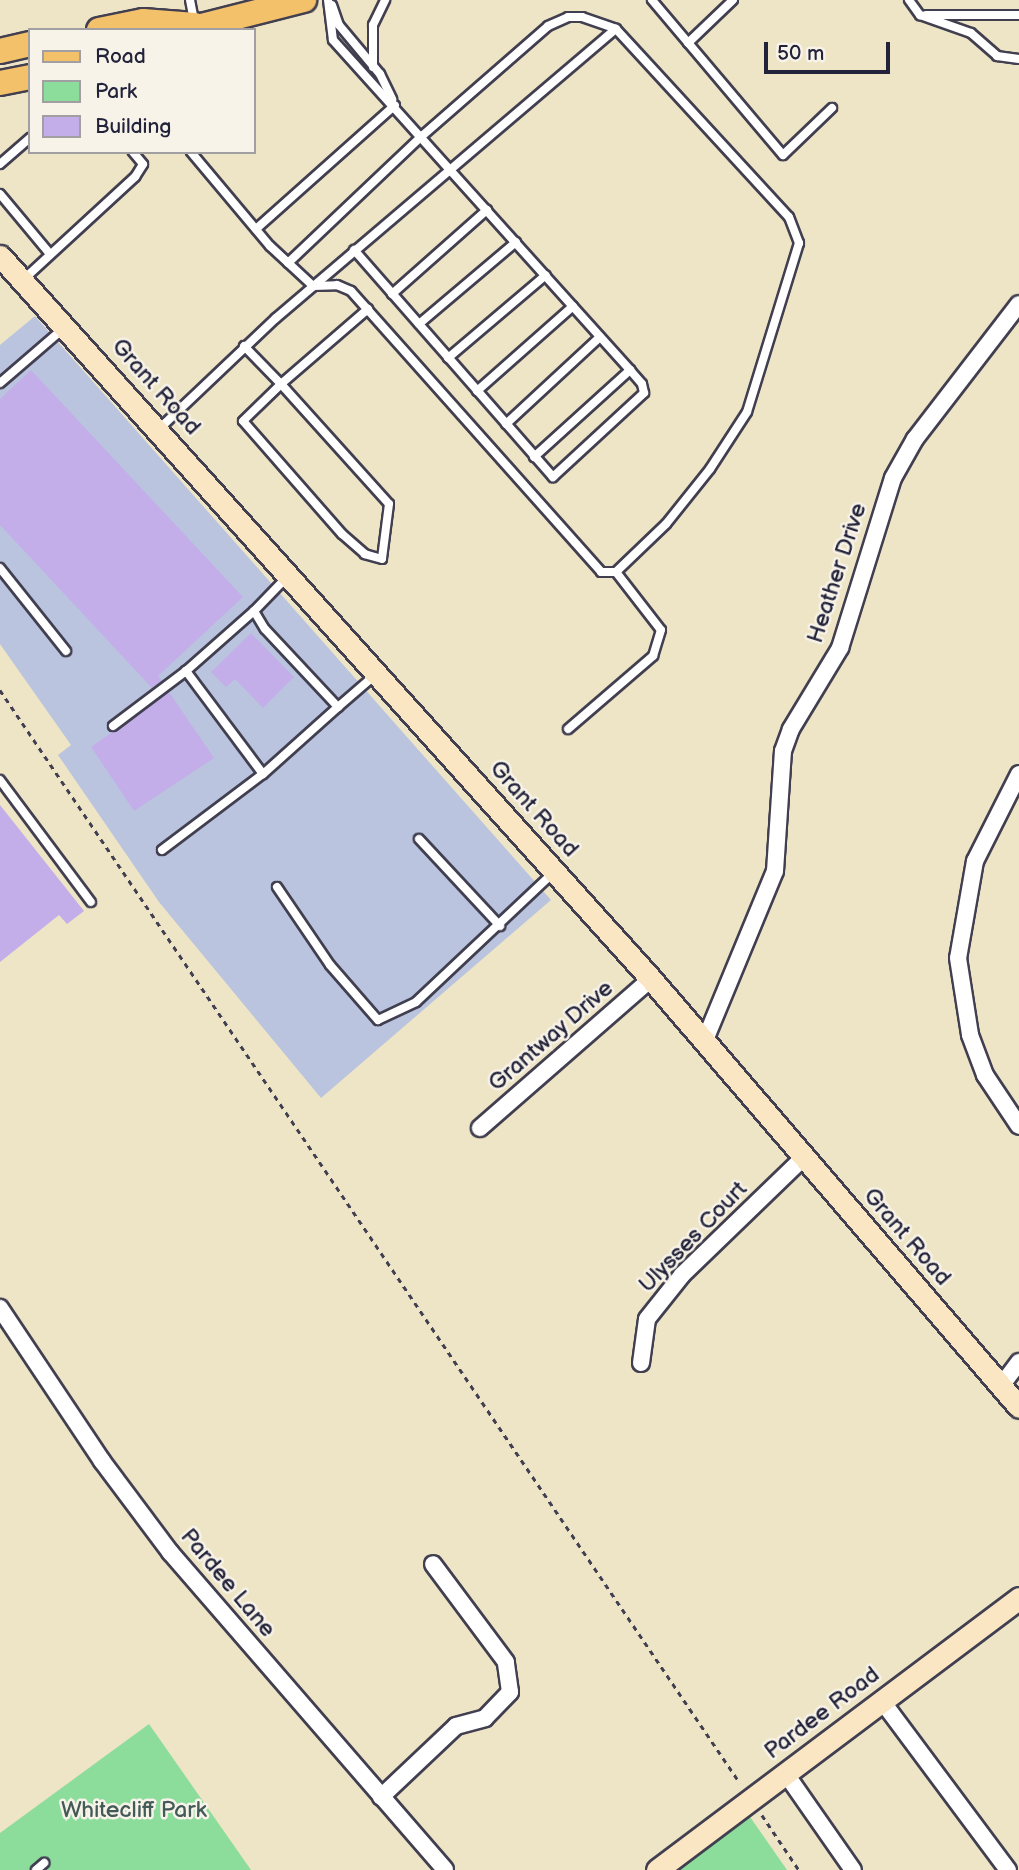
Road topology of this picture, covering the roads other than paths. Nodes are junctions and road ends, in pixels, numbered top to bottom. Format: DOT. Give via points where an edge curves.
graph roads {
  1 [pos="190,0"];
  2 [pos="304,0"];
  3 [pos="329,0"];
  4 [pos="385,0"];
  5 [pos="652,0"];
  6 [pos="733,0"];
  7 [pos="909,0"];
  8 [pos="920,15"];
  9 [pos="1019,15"];
  10 [pos="191,27"];
  11 [pos="109,28"];
  12 [pos="616,29"];
  13 [pos="688,43"];
  14 [pos="28,44"];
  15 [pos="0,51"];
  16 [pos="1019,59"];
  17 [pos="373,67"];
  18 [pos="28,77"];
  19 [pos="0,83"];
  20 [pos="395,105"];
  21 [pos="832,108"];
  22 [pos="422,136"];
  23 [pos="28,140"];
  24 [pos="134,154"];
  25 [pos="193,154"];
  26 [pos="0,164"];
  27 [pos="449,168"];
  28 [pos="0,194"];
  29 [pos="487,210"];
  30 [pos="256,229"];
  31 [pos="516,242"];
  32 [pos="354,250"];
  33 [pos="50,254"];
  34 [pos="0,257"];
  35 [pos="288,263"];
  36 [pos="546,275"];
  37 [pos="24,279"];
  38 [pos="313,286"];
  39 [pos="392,294"];
  40 [pos="1019,304"];
  41 [pos="573,306"];
  42 [pos="368,309"];
  43 [pos="419,324"];
  44 [pos="66,326"];
  45 [pos="600,337"];
  46 [pos="244,346"];
  47 [pos="448,358"];
  48 [pos="630,369"];
  49 [pos="0,383"];
  50 [pos="281,384"];
  51 [pos="477,391"];
  52 [pos="506,424"];
  53 [pos="159,429"];
  54 [pos="534,457"];
  55 [pos="0,568"];
  56 [pos="616,572"];
  57 [pos="289,575"];
  58 [pos="254,611"];
  59 [pos="65,651"];
  60 [pos="186,671"];
  61 [pos="377,673"];
  62 [pos="338,707"];
  63 [pos="113,726"];
  64 [pos="568,729"];
  65 [pos="263,774"];
  66 [pos="1019,774"];
  67 [pos="0,780"];
  68 [pos="419,839"];
  69 [pos="162,850"];
  70 [pos="555,871"];
  71 [pos="277,887"];
  72 [pos="91,902"];
  73 [pos="500,926"];
  74 [pos="651,979"];
  75 [pos="705,1040"];
  76 [pos="1019,1126"];
  77 [pos="480,1128"];
  78 [pos="804,1157"];
  79 [pos="0,1308"];
  80 [pos="1019,1362"];
  81 [pos="640,1363"];
  82 [pos="1001,1386"];
  83 [pos="1019,1407"];
  84 [pos="433,1564"];
  85 [pos="1019,1598"];
  86 [pos="882,1701"];
  87 [pos="786,1774"];
  88 [pos="381,1797"];
  89 [pos="44,1863"];
  90 [pos="36,1870"];
  91 [pos="445,1870"];
  92 [pos="657,1870"];
  93 [pos="853,1870"];
  94 [pos="1008,1870"];
  1 -- 10 [label="lane"];
  2 -- 10 [label="main road"];
  3 -- 17 [label="lane" via="339,25"];
  3 -- 20 [label="lane" via="333,40"];
  4 -- 17 [label="lane" via="373,25"];
  5 -- 13 [label="lane"];
  6 -- 13 [label="lane"];
  7 -- 8 [label="lane"];
  8 -- 9 [label="lane"];
  8 -- 16 [label="lane" via="971,33 997,56"];
  10 -- 11 [label="main road" via="143,21"];
  12 -- 22 [label="lane" via="595,19 558,20"];
  12 -- 27 [label="lane"];
  12 -- 56 [label="lane" via="789,217 799,243 747,412 673,514"];
  13 -- 21 [label="lane" via="783,155"];
  14 -- 15 [label="main road"];
  17 -- 20 [label="lane"];
  18 -- 19 [label="main road"];
  20 -- 22 [label="lane"];
  20 -- 30 [label="lane"];
  22 -- 27 [label="lane"];
  22 -- 35 [label="lane"];
  23 -- 26 [label="lane"];
  24 -- 33 [label="lane" via="143,164 135,177"];
  25 -- 30 [label="lane"];
  27 -- 29 [label="lane"];
  27 -- 32 [label="lane"];
  28 -- 33 [label="lane"];
  29 -- 31 [label="lane"];
  29 -- 39 [label="lane"];
  30 -- 35 [label="lane"];
  31 -- 36 [label="lane"];
  31 -- 43 [label="lane"];
  32 -- 38 [label="lane"];
  32 -- 39 [label="lane"];
  33 -- 37 [label="lane"];
  34 -- 37 [label="street, Grant Road"];
  35 -- 38 [label="lane"];
  36 -- 41 [label="lane"];
  36 -- 47 [label="lane"];
  37 -- 44 [label="street, Grant Road"];
  38 -- 42 [label="lane" via="337,285 351,291"];
  38 -- 46 [label="lane"];
  39 -- 43 [label="lane"];
  40 -- 75 [label="street, Heather Drive" via="944,399 894,478 840,648 790,729 783,751 775,870"];
  41 -- 45 [label="lane"];
  41 -- 51 [label="lane"];
  42 -- 50 [label="lane"];
  42 -- 56 [label="lane" via="601,572"];
  43 -- 47 [label="lane"];
  44 -- 49 [label="lane"];
  44 -- 53 [label="street, Grant Road"];
  45 -- 48 [label="lane"];
  45 -- 52 [label="lane"];
  46 -- 50 [label="lane"];
  46 -- 53 [label="lane"];
  47 -- 51 [label="lane"];
  48 -- 54 [label="lane"];
  48 -- 54 [label="lane" via="644,393 570,462 553,477"];
  50 -- 50 [label="lane" via="243,421 342,534 365,554 382,559 389,504"];
  51 -- 52 [label="lane"];
  52 -- 54 [label="lane"];
  53 -- 57 [label="street, Grant Road"];
  55 -- 59 [label="lane"];
  56 -- 64 [label="lane" via="661,631 653,656"];
  57 -- 58 [label="lane"];
  57 -- 61 [label="street, Grant Road"];
  58 -- 60 [label="lane"];
  58 -- 62 [label="lane" via="265,629"];
  60 -- 63 [label="lane"];
  60 -- 65 [label="lane"];
  61 -- 62 [label="lane"];
  61 -- 70 [label="street, Grant Road"];
  62 -- 65 [label="lane"];
  65 -- 69 [label="lane"];
  66 -- 76 [label="street" via="975,861 958,958 970,1035 985,1075"];
  67 -- 72 [label="lane"];
  68 -- 73 [label="lane"];
  70 -- 73 [label="lane"];
  70 -- 74 [label="street, Grant Road"];
  71 -- 73 [label="lane" via="330,965 378,1020 416,1002"];
  74 -- 75 [label="street, Grant Road"];
  74 -- 77 [label="street, Grantway Drive"];
  75 -- 78 [label="street, Grant Road"];
  78 -- 81 [label="street, Ulysses Court" via="682,1275 647,1319"];
  78 -- 82 [label="street, Grant Road"];
  79 -- 88 [label="street, Pardee Lane" via="102,1461 170,1552"];
  80 -- 82 [label="street"];
  82 -- 83 [label="street, Grant Road"];
  84 -- 88 [label="street" via="506,1662 510,1692 485,1718 456,1726"];
  85 -- 86 [label="street, Pardee Road"];
  86 -- 87 [label="street, Pardee Road"];
  86 -- 94 [label="street"];
  87 -- 92 [label="street, Pardee Road"];
  87 -- 93 [label="street"];
  88 -- 91 [label="street, Pardee Lane"];
  89 -- 90 [label="lane"];
}
